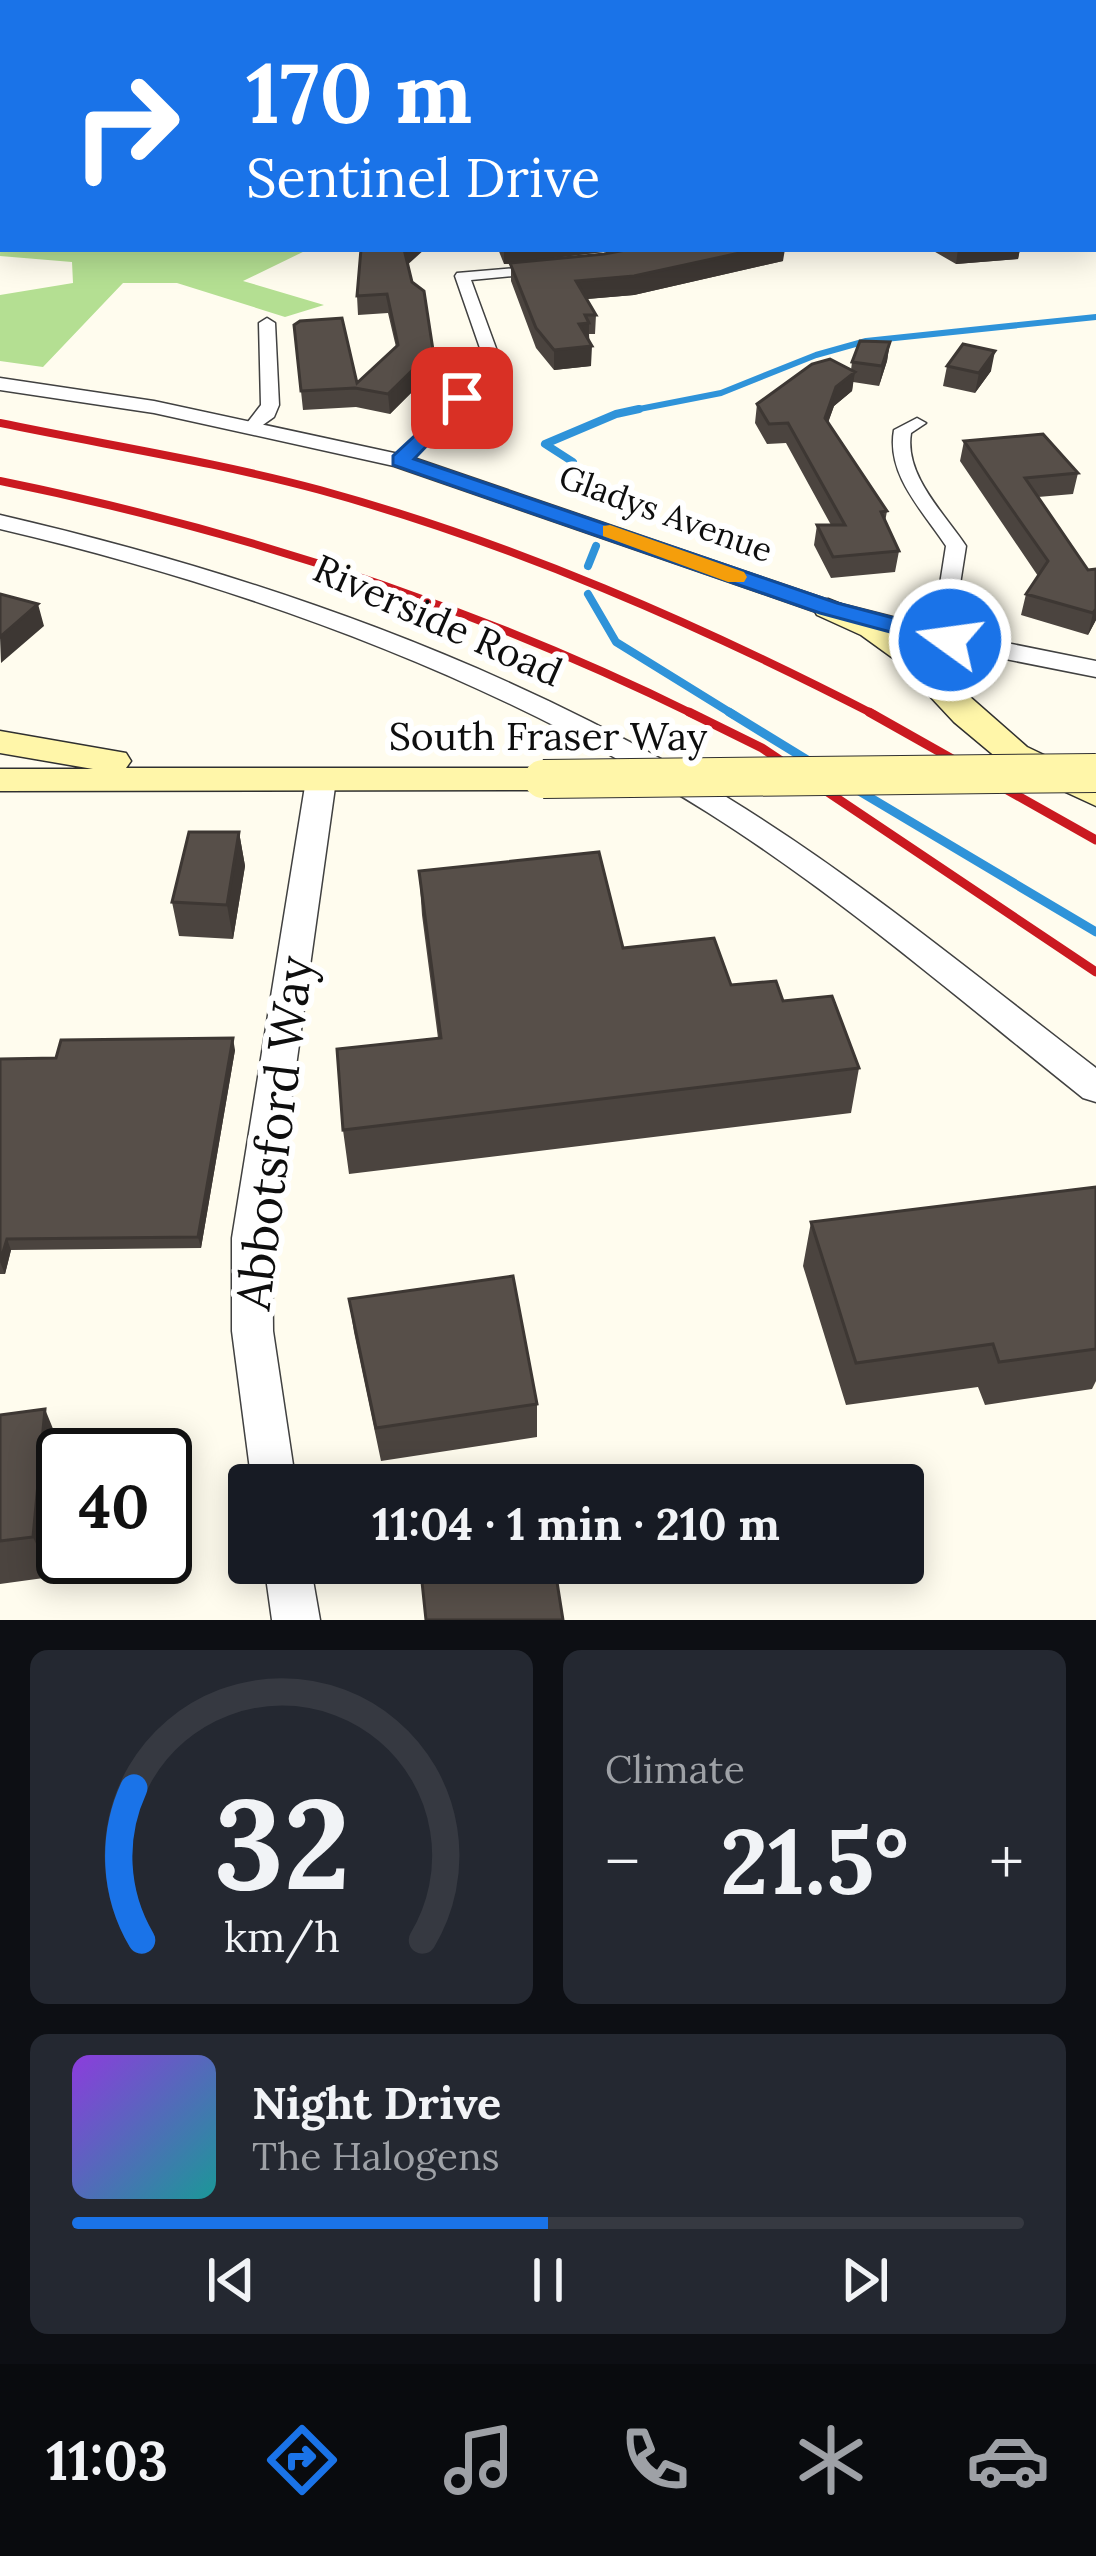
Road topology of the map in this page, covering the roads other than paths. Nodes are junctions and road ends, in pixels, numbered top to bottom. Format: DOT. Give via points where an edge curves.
graph roads {
  1 [pos="556,268"];
  2 [pos="267,323"];
  3 [pos="0,384"];
  4 [pos="917,423"];
  5 [pos="253,427"];
  6 [pos="400,461"];
  7 [pos="0,522"];
  8 [pos="828,608"];
  9 [pos="950,640"];
  10 [pos="1096,669"];
  11 [pos="937,682"];
  12 [pos="0,742"];
  13 [pos="1096,773"];
  14 [pos="0,779"];
  15 [pos="321,780"];
  16 [pos="1096,794"];
  17 [pos="1096,1088"];
  18 [pos="271,1464"];
  19 [pos="290,1584"];
  20 [pos="296,1620"];
  1 -- 6 [label="street" via="463,276 490,351 486,373"];
  2 -- 5 [label="street" via="270,405"];
  3 -- 5 [label="street, Gladys Avenue"];
  4 -- 9 [label="street" via="898,442 956,545 945,616"];
  5 -- 6 [label="street, Gladys Avenue"];
  6 -- 8 [label="street, Gladys Avenue"];
  7 -- 17 [label="street, Riverside Road" via="112,546 278,597 532,705 712,802"];
  8 -- 9 [label="street, Gladys Avenue"];
  8 -- 11 [label="main road" via="872,628"];
  9 -- 10 [label="street, Gladys Avenue"];
  9 -- 11 [label="main road"];
  11 -- 16 [label="main road" via="1015,755"];
  12 -- 15 [label="main road"];
  13 -- 15 [label="main road, South Fraser Way, bridge"];
  14 -- 15 [label="main road, South Fraser Way"];
  15 -- 18 [label="street, Abbotsford Way" via="247,1304"];
  19 -- 20 [label="street"];
}
